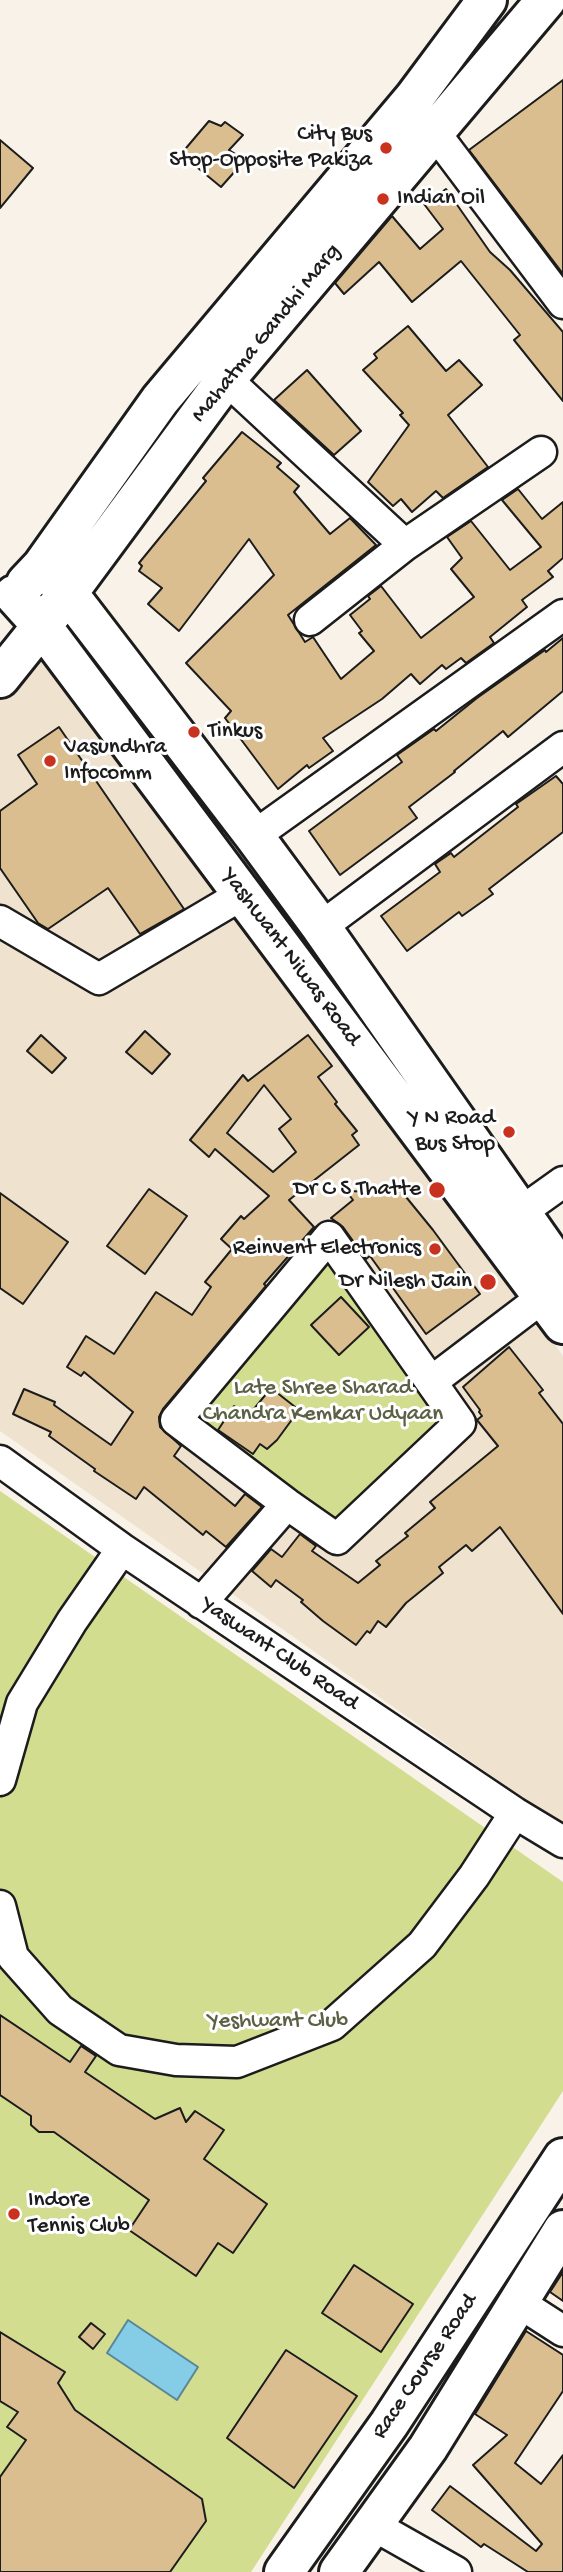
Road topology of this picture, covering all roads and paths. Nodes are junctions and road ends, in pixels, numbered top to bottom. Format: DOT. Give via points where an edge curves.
graph roads {
  1 [pos="487,0"];
  2 [pos="546,0"];
  3 [pos="435,133"];
  4 [pos="563,303"];
  5 [pos="226,379"];
  6 [pos="541,452"];
  7 [pos="405,545"];
  8 [pos="42,566"];
  9 [pos="68,593"];
  10 [pos="7,605"];
  11 [pos="563,615"];
  12 [pos="310,620"];
  13 [pos="42,626"];
  14 [pos="0,678"];
  15 [pos="563,747"];
  16 [pos="254,836"];
  17 [pos="243,894"];
  18 [pos="0,921"];
  19 [pos="321,926"];
  20 [pos="563,1182"];
  21 [pos="521,1212"];
  22 [pos="556,1298"];
  23 [pos="431,1382"];
  24 [pos="0,1461"];
  25 [pos="287,1504"];
  26 [pos="122,1549"];
  27 [pos="201,1603"];
  28 [pos="0,1780"];
  29 [pos="515,1813"];
  30 [pos="563,1842"];
  31 [pos="0,1906"];
  32 [pos="563,2158"];
  33 [pos="563,2230"];
  34 [pos="518,2302"];
  35 [pos="563,2331"];
  36 [pos="373,2525"];
  37 [pos="284,2572"];
  38 [pos="339,2572"];
  39 [pos="456,2572"];
  1 -- 8 [label="main road, Mahatma Gandhi Marg" via="414,98 160,400"];
  2 -- 3 [label="main road, Mahatma Gandhi Marg"];
  3 -- 4 [label="street"];
  3 -- 5 [label="main road, Mahatma Gandhi Marg"];
  5 -- 7 [label="street"];
  5 -- 9 [label="main road, Mahatma Gandhi Marg"];
  6 -- 7 [label="street"];
  7 -- 12 [label="street"];
  8 -- 9 [label="main road, Yashwant Niwas Road"];
  8 -- 10 [label="main road, Mahatma Gandhi Marg"];
  9 -- 13 [label="main road, Mahatma Gandhi Marg"];
  9 -- 16 [label="main road, Yashwant Niwas Road"];
  10 -- 13 [label="main road, Yashwant Niwas Road"];
  11 -- 16 [label="street"];
  13 -- 14 [label="main road, Mahatma Gandhi Marg"];
  13 -- 17 [label="main road, Yashwant Niwas Road"];
  15 -- 19 [label="street"];
  16 -- 19 [label="main road, Yashwant Niwas Road"];
  17 -- 18 [label="street" via="99,979"];
  17 -- 22 [label="main road, Yashwant Niwas Road"];
  19 -- 21 [label="main road, Yashwant Niwas Road"];
  20 -- 21 [label="street"];
  21 -- 22 [label="main road, Yashwant Niwas Road"];
  22 -- 23 [label="street"];
  23 -- 25 [label="street" via="460,1423 337,1539"];
  23 -- 25 [label="street" via="329,1237 176,1420"];
  24 -- 26 [label="street, Yaswant Club Road"];
  25 -- 27 [label="street"];
  26 -- 27 [label="street, Yaswant Club Road"];
  26 -- 28 [label="street" via="22,1703"];
  27 -- 29 [label="street, Yaswant Club Road"];
  29 -- 30 [label="street, Yaswant Club Road"];
  29 -- 31 [label="street" via="422,1945 332,2025 237,2062 176,2060 120,2050 60,2010 13,1957"];
  32 -- 37 [label="main road, Race Course Road" via="389,2424"];
  33 -- 34 [label="main road, Race Course Road"];
  34 -- 35 [label="street"];
  34 -- 36 [label="main road, Race Course Road" via="428,2448"];
  36 -- 38 [label="main road, Race Course Road"];
  36 -- 39 [label="street"];
}
